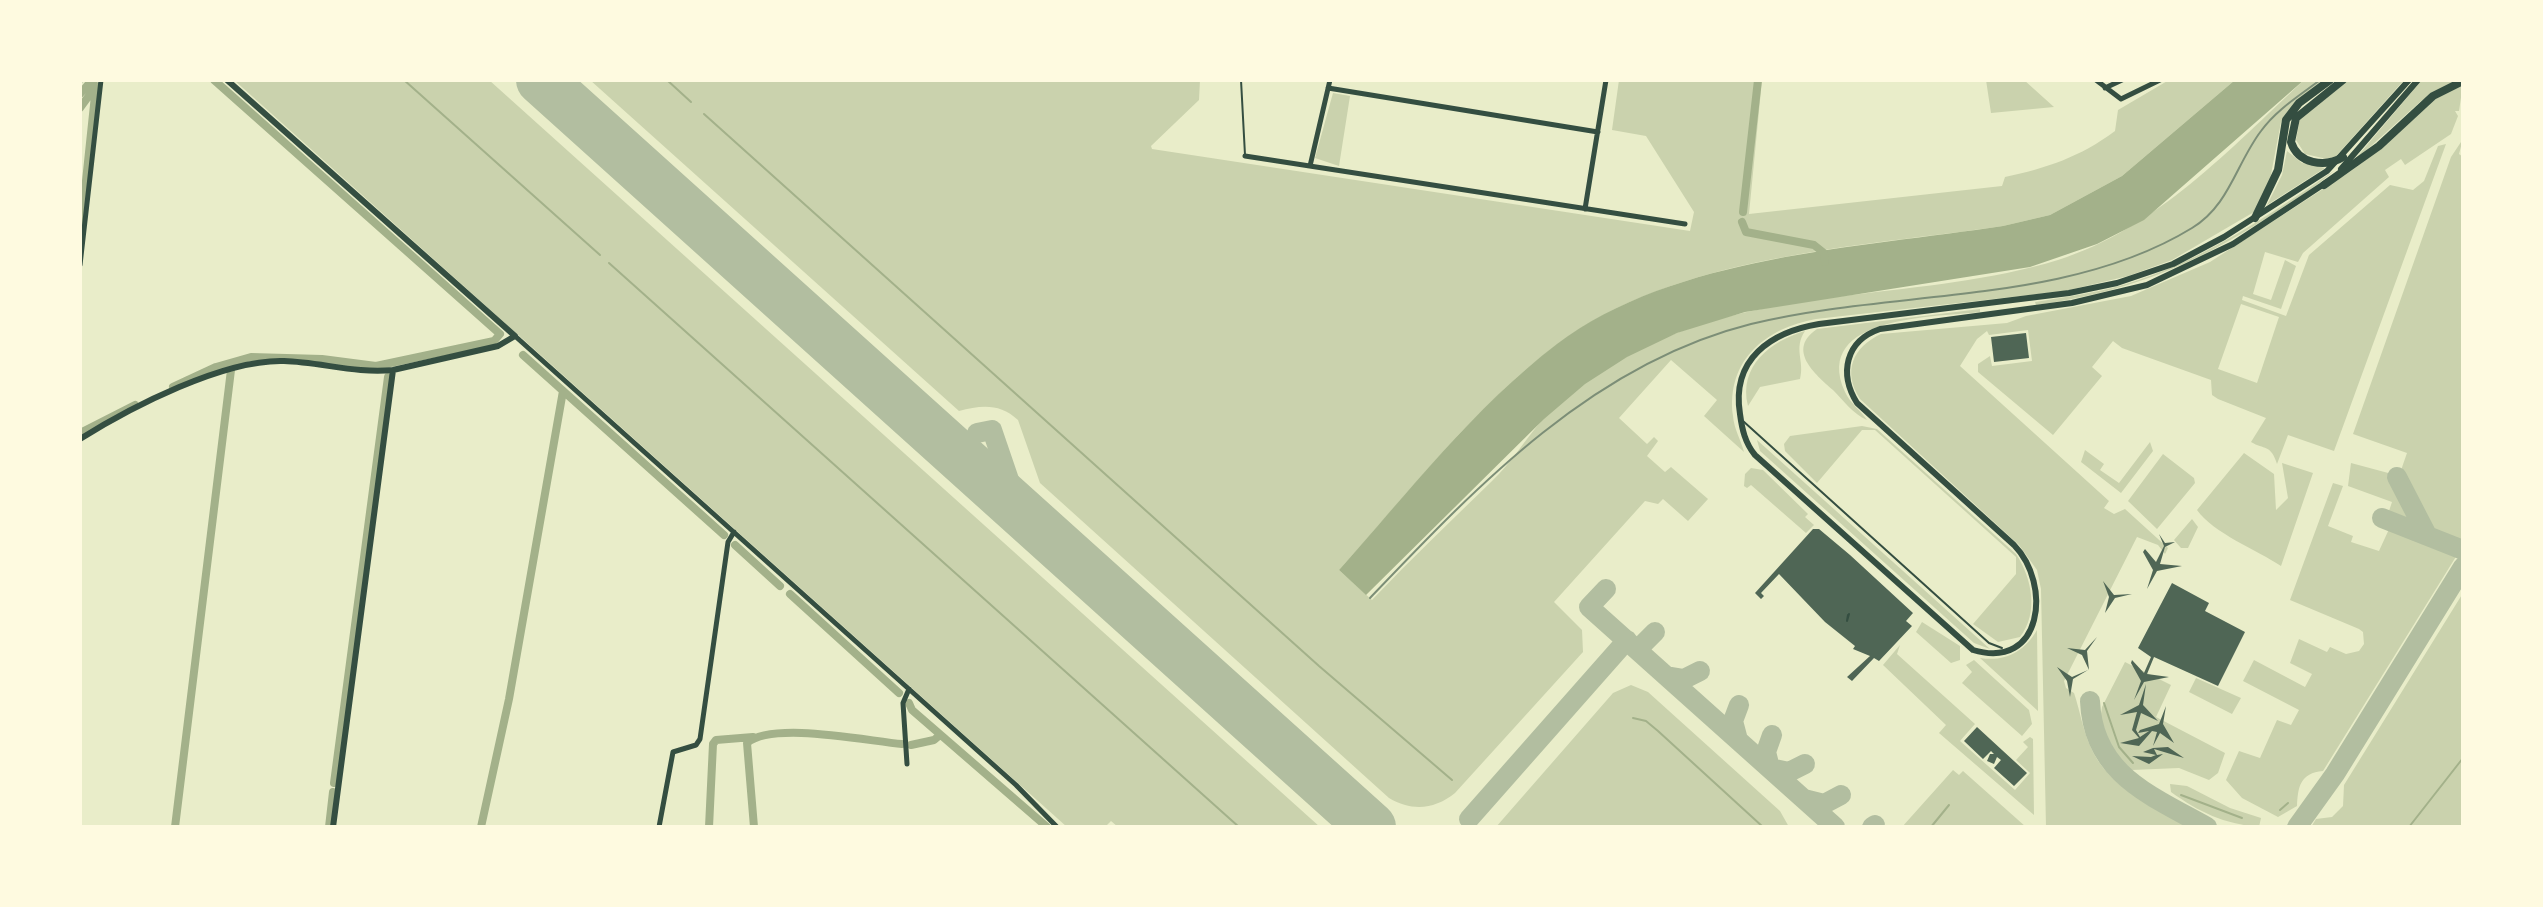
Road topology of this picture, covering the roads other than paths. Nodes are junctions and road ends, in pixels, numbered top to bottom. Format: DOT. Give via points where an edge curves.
graph roads {
  1 [pos="101,80"];
  2 [pos="227,80"];
  3 [pos="1241,80"];
  4 [pos="1330,80"];
  5 [pos="1606,80"];
  6 [pos="2096,80"];
  7 [pos="2122,80"];
  8 [pos="2160,80"];
  9 [pos="2330,80"];
  10 [pos="2343,80"];
  11 [pos="2409,80"];
  12 [pos="2418,80"];
  13 [pos="2463,81"];
  14 [pos="1328,88"];
  15 [pos="2105,88"];
  16 [pos="1598,132"];
  17 [pos="1245,156"];
  18 [pos="2343,157"];
  19 [pos="1310,166"];
  20 [pos="2324,185"];
  21 [pos="1585,209"];
  22 [pos="2255,218"];
  23 [pos="1685,224"];
  24 [pos="80,265"];
  25 [pos="2031,299"];
  26 [pos="2032,308"];
  27 [pos="515,336"];
  28 [pos="393,370"];
  29 [pos="1740,419"];
  30 [pos="80,439"];
  31 [pos="734,532"];
  32 [pos="2011,649"];
  33 [pos="909,689"];
  34 [pos="907,764"];
  35 [pos="333,827"];
  36 [pos="659,827"];
  37 [pos="1057,827"];
  1 -- 24 [label="street"];
  2 -- 27 [label="street"];
  3 -- 17 [label="lane"];
  4 -- 14 [label="street"];
  5 -- 16 [label="street"];
  6 -- 15 [label="street"];
  7 -- 15 [label="street"];
  8 -- 15 [label="street" via="2121,99"];
  9 -- 22 [label="highway" via="2286,120 2278,170"];
  10 -- 18 [label="highway" via="2296,118 2291,142 2308,161"];
  11 -- 18 [label="street"];
  12 -- 20 [label="street"];
  13 -- 20 [label="highway" via="2433,96 2379,146"];
  14 -- 16 [label="street"];
  14 -- 19 [label="street"];
  16 -- 21 [label="street"];
  17 -- 19 [label="street"];
  18 -- 22 [label="street"];
  19 -- 21 [label="street"];
  20 -- 26 [label="street" via="2233,244 2170,276 2113,295"];
  21 -- 23 [label="street"];
  22 -- 25 [label="street" via="2144,275"];
  25 -- 26 [label="street"];
  25 -- 29 [label="street" via="1783,332 1747,363 1739,391"];
  26 -- 32 [label="street" via="1880,329 1862,338 1846,366 1847,385 1857,403 2026,560 2036,586 2035,618 2025,638"];
  27 -- 28 [label="street" via="498,346"];
  27 -- 31 [label="street"];
  28 -- 30 [label="street" via="281,361 237,365"];
  28 -- 35 [label="street"];
  29 -- 32 [label="lane" via="1989,643"];
  29 -- 32 [label="street" via="1755,455 1973,650 1994,654"];
  31 -- 33 [label="street"];
  31 -- 36 [label="street" via="725,559 702,732 696,745 673,752"];
  33 -- 34 [label="street" via="903,703"];
  33 -- 37 [label="street"];
}
